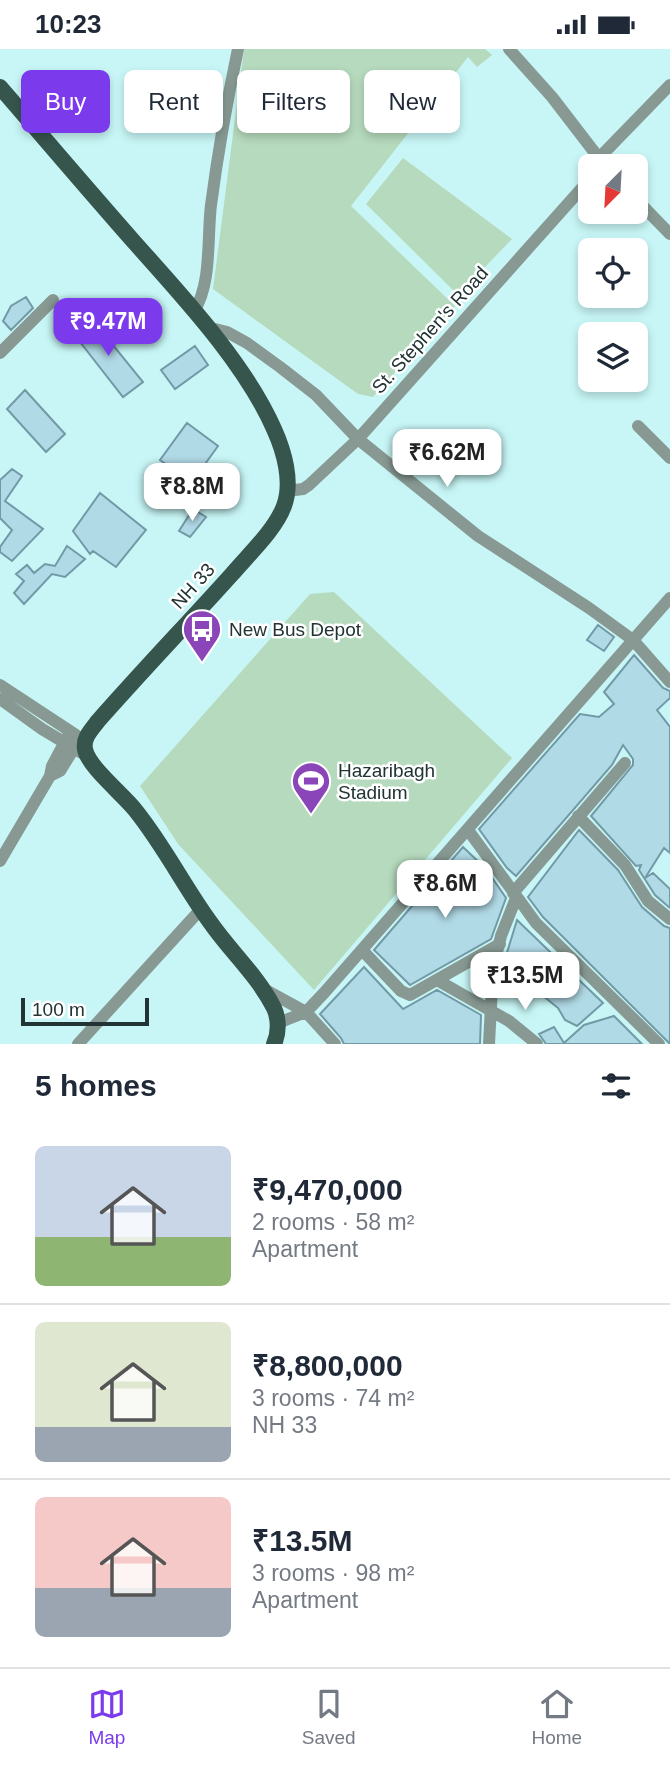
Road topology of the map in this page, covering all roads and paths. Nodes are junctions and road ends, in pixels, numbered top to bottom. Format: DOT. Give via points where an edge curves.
graph roads {
  1 [pos="238,49"];
  2 [pos="509,49"];
  3 [pos="670,85"];
  4 [pos="0,87"];
  5 [pos="592,154"];
  6 [pos="608,154"];
  7 [pos="578,192"];
  8 [pos="648,211"];
  9 [pos="670,234"];
  10 [pos="53,300"];
  11 [pos="194,311"];
  12 [pos="206,327"];
  13 [pos="0,353"];
  14 [pos="638,426"];
  15 [pos="358,439"];
  16 [pos="670,458"];
  17 [pos="287,491"];
  18 [pos="670,598"];
  19 [pos="633,640"];
  20 [pos="670,682"];
  21 [pos="0,685"];
  22 [pos="3,706"];
  23 [pos="77,743"];
  24 [pos="625,763"];
  25 [pos="578,816"];
  26 [pos="468,830"];
  27 [pos="0,861"];
  28 [pos="514,896"];
  29 [pos="201,909"];
  30 [pos="670,919"];
  31 [pos="500,944"];
  32 [pos="362,950"];
  33 [pos="437,981"];
  34 [pos="262,988"];
  35 [pos="491,1010"];
  36 [pos="306,1012"];
  37 [pos="278,1024"];
  38 [pos="78,1044"];
  39 [pos="274,1044"];
  40 [pos="335,1044"];
  41 [pos="489,1044"];
  42 [pos="537,1044"];
  43 [pos="659,1044"];
  1 -- 11 [label="street" via="223,121 204,285"];
  2 -- 5 [label="street" via="552,97"];
  3 -- 6 [label="street"];
  4 -- 11 [label="main road, NH 33"];
  7 -- 15 [label="street, St. Stephen's Road"];
  8 -- 9 [label="street"];
  10 -- 13 [label="street"];
  11 -- 12 [label="main road, NH 33"];
  12 -- 15 [label="street" via="227,332 269,359 316,395"];
  12 -- 17 [label="main road, NH 33" via="244,376 274,429 284,454"];
  14 -- 16 [label="street"];
  15 -- 17 [label="street, St. Stephen's Road" via="309,485"];
  15 -- 19 [label="street" via="478,536"];
  17 -- 23 [label="main road, NH 33" via="284,506 262,538"];
  18 -- 19 [label="street"];
  19 -- 20 [label="street"];
  19 -- 26 [label="street"];
  21 -- 23 [label="street"];
  22 -- 23 [label="street"];
  23 -- 27 [label="street" via="60,771 50,776"];
  23 -- 29 [label="main road" via="152,832"];
  24 -- 25 [label="street"];
  25 -- 28 [label="street"];
  25 -- 30 [label="street" via="625,865 648,901"];
  26 -- 28 [label="street"];
  26 -- 32 [label="street"];
  28 -- 31 [label="street"];
  28 -- 43 [label="street"];
  29 -- 34 [label="main road"];
  29 -- 38 [label="street"];
  31 -- 33 [label="street"];
  31 -- 35 [label="street" via="493,968"];
  32 -- 33 [label="street" via="407,994"];
  32 -- 36 [label="street"];
  33 -- 35 [label="street"];
  34 -- 36 [label="street"];
  34 -- 37 [label="main road"];
  35 -- 41 [label="street"];
  35 -- 42 [label="street"];
  36 -- 37 [label="street"];
  36 -- 40 [label="street"];
  37 -- 39 [label="main road"];
}
